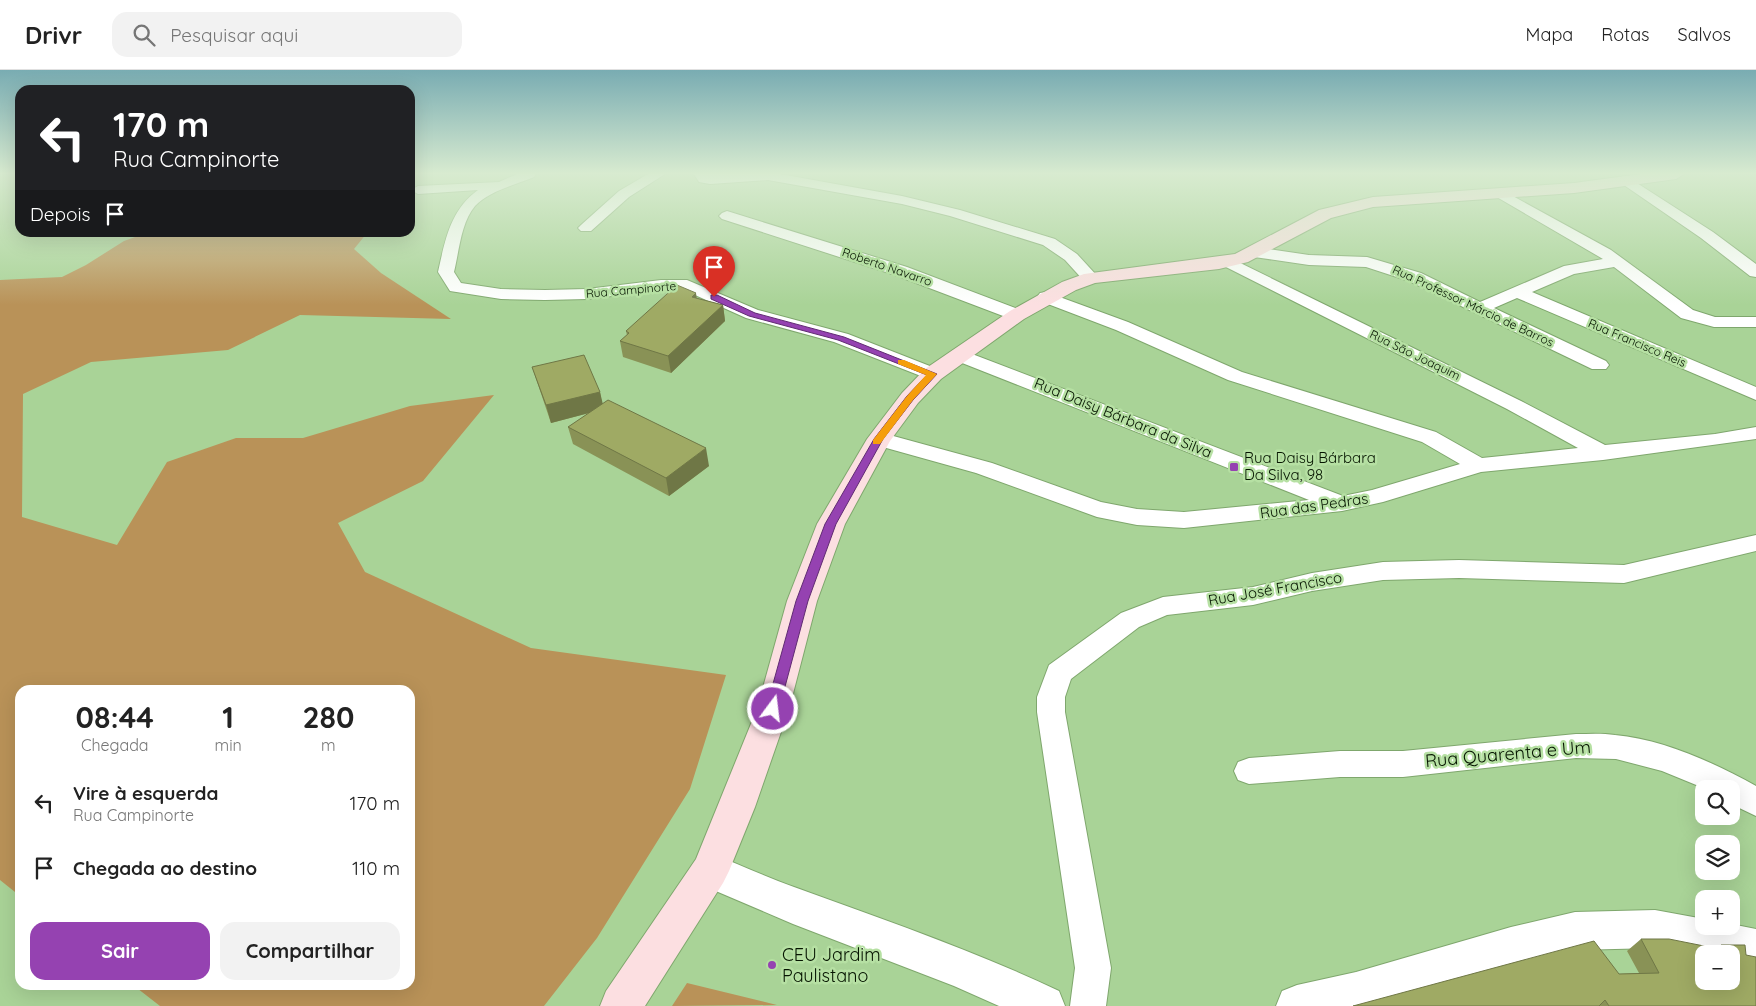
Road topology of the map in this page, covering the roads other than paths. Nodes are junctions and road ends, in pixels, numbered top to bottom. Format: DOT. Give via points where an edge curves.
graph roads {
  1 [pos="461,218"];
  2 [pos="598,218"];
  3 [pos="731,218"];
  4 [pos="970,218"];
  5 [pos="1320,218"];
  6 [pos="1542,218"];
  7 [pos="1681,218"];
  8 [pos="586,228"];
  9 [pos="1254,252"];
  10 [pos="1226,261"];
  11 [pos="1617,262"];
  12 [pos="1756,272"];
  13 [pos="1091,278"];
  14 [pos="1518,292"];
  15 [pos="1046,297"];
  16 [pos="1480,308"];
  17 [pos="1017,315"];
  18 [pos="1756,322"];
  19 [pos="959,355"];
  20 [pos="1599,365"];
  21 [pos="932,374"];
  22 [pos="1756,394"];
  23 [pos="1756,433"];
  24 [pos="879,439"];
  25 [pos="1603,453"];
  26 [pos="1479,465"];
  27 [pos="1342,504"];
  28 [pos="1756,543"];
  29 [pos="1249,771"];
  30 [pos="1756,802"];
  31 [pos="710,871"];
  32 [pos="1756,949"];
  33 [pos="621,1006"];
  34 [pos="1044,1006"];
  35 [pos="1088,1006"];
  36 [pos="1297,1006"];
  1 -- 21 [label="street, Rua Campinorte" via="446,272 453,285 463,290 501,294 587,294 686,285 752,314 841,338"];
  2 -- 8 [label="street"];
  3 -- 17 [label="street, Roberto Navarro" via="901,271"];
  4 -- 13 [label="street" via="1049,242"];
  5 -- 9 [label="main road"];
  6 -- 11 [label="street"];
  7 -- 12 [label="street"];
  9 -- 10 [label="main road"];
  9 -- 16 [label="street, Rua Professor Márcio de Barros" via="1309,260 1378,264 1415,277"];
  10 -- 13 [label="main road"];
  10 -- 25 [label="street, Rua São Joaquim"];
  11 -- 14 [label="street" via="1570,270"];
  11 -- 18 [label="street" via="1687,314 1714,322"];
  13 -- 15 [label="main road"];
  14 -- 16 [label="street"];
  14 -- 22 [label="street, Rua Francisco Reis"];
  15 -- 17 [label="main road"];
  15 -- 26 [label="street" via="1122,326 1235,376 1429,437"];
  16 -- 20 [label="street, Rua Professor Márcio de Barros"];
  17 -- 19 [label="main road"];
  19 -- 21 [label="main road"];
  19 -- 27 [label="street, Rua Daisy Bárbara da Silva"];
  21 -- 24 [label="main road"];
  23 -- 25 [label="street, Rua das Pedras"];
  24 -- 27 [label="street, Rua das Pedras" via="984,468 1097,509 1137,517 1193,520"];
  24 -- 31 [label="main road" via="831,524 802,601 773,709"];
  25 -- 26 [label="street, Rua das Pedras"];
  26 -- 27 [label="street, Rua das Pedras"];
  28 -- 35 [label="street, Rua José Francisco" via="1624,574 1459,569 1383,571 1312,582 1253,596 1163,606 1130,620 1106,636 1059,673 1051,697 1093,968"];
  29 -- 30 [label="street, Rua Quarenta e Um" via="1340,764 1402,764 1576,746 1616,746 1666,759 1714,778"];
  31 -- 33 [label="main road"];
  31 -- 34 [label="street" via="781,902 1006,986"];
  32 -- 36 [label="street" via="1655,929 1575,931 1456,962 1356,993"];
}
